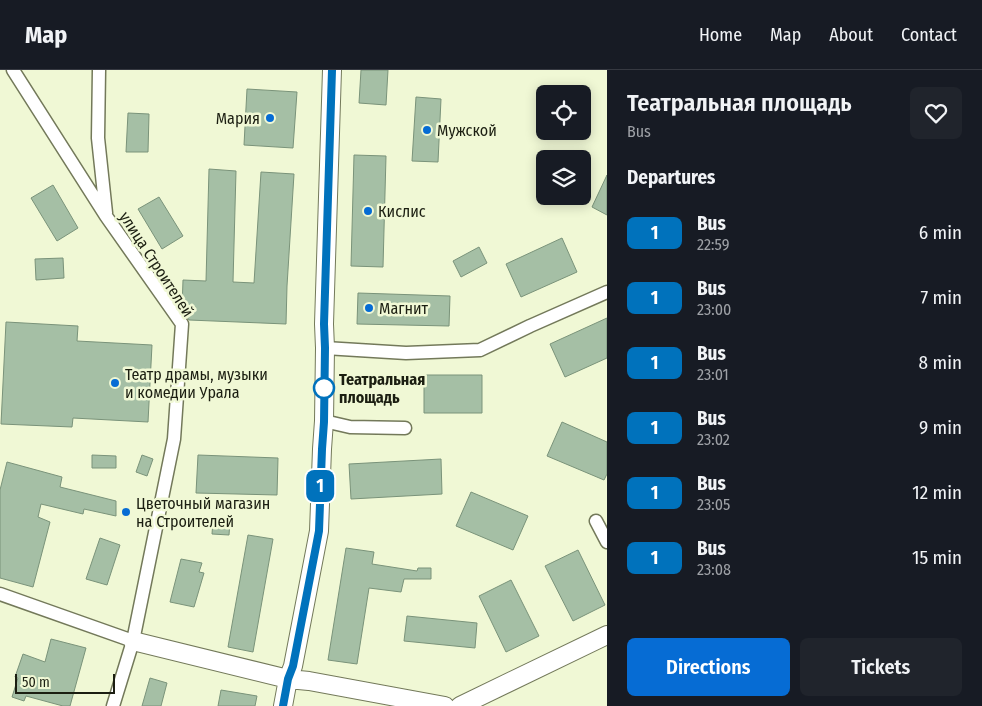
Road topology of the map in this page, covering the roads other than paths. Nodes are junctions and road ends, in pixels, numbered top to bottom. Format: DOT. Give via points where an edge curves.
graph roads {
  1 [pos="13,70"];
  2 [pos="99,70"];
  3 [pos="332,70"];
  4 [pos="106,216"];
  5 [pos="607,292"];
  6 [pos="325,348"];
  7 [pos="324,422"];
  8 [pos="405,428"];
  9 [pos="596,521"];
  10 [pos="607,542"];
  11 [pos="0,594"];
  12 [pos="607,635"];
  13 [pos="133,641"];
  14 [pos="288,679"];
  15 [pos="113,706"];
  16 [pos="283,706"];
  17 [pos="445,706"];
  18 [pos="460,706"];
  1 -- 4 [label="street, улица Строителей"];
  2 -- 4 [label="street" via="98,138"];
  3 -- 6 [label="main road"];
  4 -- 13 [label="street, улица Строителей" via="182,324 174,439"];
  5 -- 6 [label="street" via="480,350 406,352"];
  6 -- 7 [label="main road"];
  7 -- 8 [label="street" via="350,427"];
  7 -- 14 [label="main road" via="319,531"];
  9 -- 10 [label="street"];
  11 -- 13 [label="street"];
  12 -- 18 [label="main road"];
  13 -- 14 [label="main road"];
  13 -- 15 [label="street, улица Строителей"];
  14 -- 16 [label="main road"];
  14 -- 17 [label="main road"];
}
